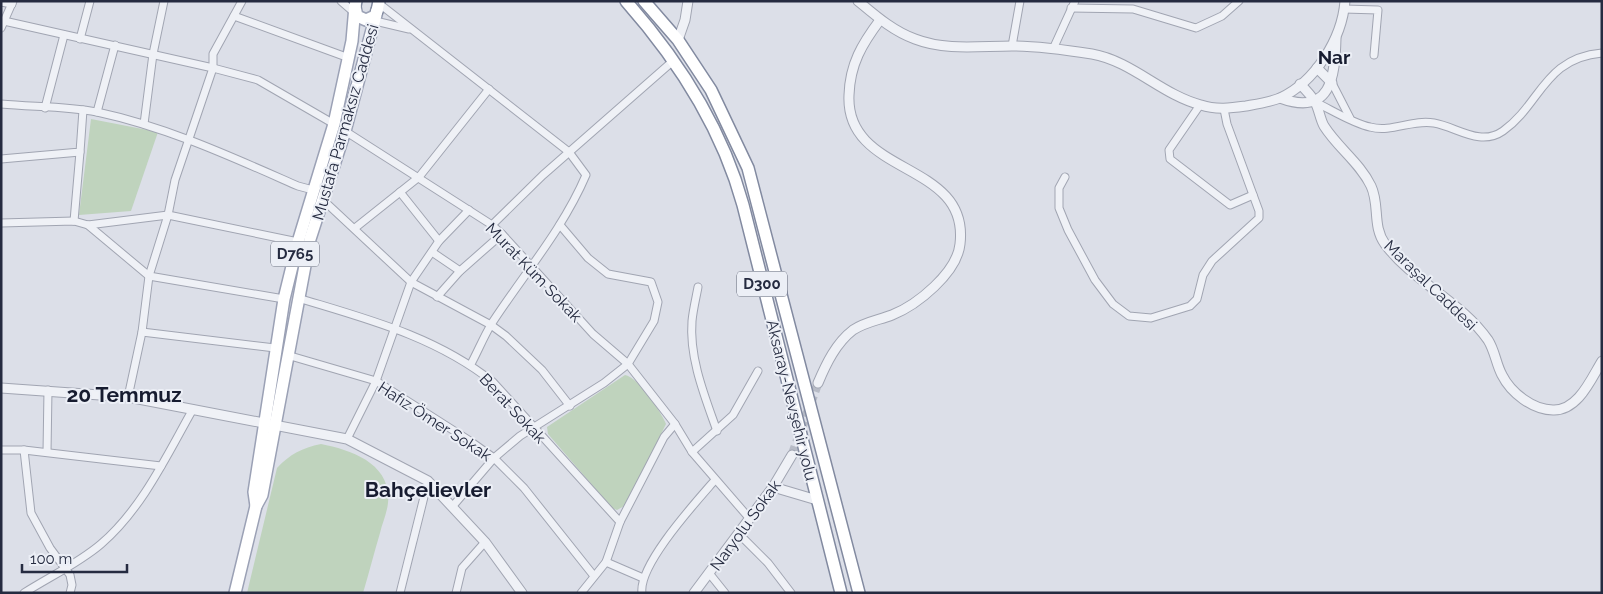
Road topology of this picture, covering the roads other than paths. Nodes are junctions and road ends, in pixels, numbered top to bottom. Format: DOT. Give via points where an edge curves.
graph roads {
  1 [pos="90,1"];
  2 [pos="164,1"];
  3 [pos="242,1"];
  4 [pos="341,1"];
  5 [pos="626,1"];
  6 [pos="644,1"];
  7 [pos="688,1"];
  8 [pos="858,1"];
  9 [pos="1020,1"];
  10 [pos="1239,1"];
  11 [pos="1,2"];
  12 [pos="12,3"];
  13 [pos="1073,5"];
  14 [pos="1344,5"];
  15 [pos="367,8"];
  16 [pos="234,16"];
  17 [pos="880,20"];
  18 [pos="2,24"];
  19 [pos="412,30"];
  20 [pos="64,35"];
  21 [pos="1336,36"];
  22 [pos="80,39"];
  23 [pos="678,40"];
  24 [pos="115,45"];
  25 [pos="1012,46"];
  26 [pos="1053,49"];
  27 [pos="153,54"];
  28 [pos="1602,54"];
  29 [pos="1374,55"];
  30 [pos="349,58"];
  31 [pos="674,61"];
  32 [pos="214,68"];
  33 [pos="1317,68"];
  34 [pos="1332,83"];
  35 [pos="1300,84"];
  36 [pos="489,89"];
  37 [pos="1280,98"];
  38 [pos="1315,102"];
  39 [pos="1,104"];
  40 [pos="1200,105"];
  41 [pos="45,108"];
  42 [pos="1224,109"];
  43 [pos="83,110"];
  44 [pos="96,112"];
  45 [pos="1351,118"];
  46 [pos="144,124"];
  47 [pos="334,124"];
  48 [pos="344,131"];
  49 [pos="189,139"];
  50 [pos="80,152"];
  51 [pos="569,152"];
  52 [pos="1,159"];
  53 [pos="1065,176"];
  54 [pos="419,177"];
  55 [pos="313,190"];
  56 [pos="400,192"];
  57 [pos="1253,195"];
  58 [pos="322,199"];
  59 [pos="469,210"];
  60 [pos="168,215"];
  61 [pos="74,221"];
  62 [pos="1,223"];
  63 [pos="88,225"];
  64 [pos="492,225"];
  65 [pos="560,225"];
  66 [pos="355,228"];
  67 [pos="502,234"];
  68 [pos="439,241"];
  69 [pos="298,242"];
  70 [pos="432,252"];
  71 [pos="533,266"];
  72 [pos="460,271"];
  73 [pos="148,276"];
  74 [pos="411,282"];
  75 [pos="698,287"];
  76 [pos="298,298"];
  77 [pos="437,298"];
  78 [pos="284,299"];
  79 [pos="491,325"];
  80 [pos="396,327"];
  81 [pos="142,332"];
  82 [pos="275,348"];
  83 [pos="287,355"];
  84 [pos="1602,361"];
  85 [pos="471,364"];
  86 [pos="628,364"];
  87 [pos="758,371"];
  88 [pos="376,381"];
  89 [pos="818,383"];
  90 [pos="1,388"];
  91 [pos="48,390"];
  92 [pos="128,397"];
  93 [pos="570,406"];
  94 [pos="194,409"];
  95 [pos="271,423"];
  96 [pos="675,424"];
  97 [pos="534,429"];
  98 [pos="718,431"];
  99 [pos="347,439"];
  100 [pos="1,450"];
  101 [pos="24,450"];
  102 [pos="47,452"];
  103 [pos="692,452"];
  104 [pos="792,455"];
  105 [pos="494,458"];
  106 [pos="161,466"];
  107 [pos="715,480"];
  108 [pos="428,481"];
  109 [pos="773,487"];
  110 [pos="817,500"];
  111 [pos="452,506"];
  112 [pos="750,519"];
  113 [pos="620,522"];
  114 [pos="739,534"];
  115 [pos="485,542"];
  116 [pos="606,562"];
  117 [pos="66,566"];
  118 [pos="710,574"];
  119 [pos="594,576"];
  120 [pos="644,578"];
  121 [pos="24,593"];
  122 [pos="70,593"];
  123 [pos="235,593"];
  124 [pos="400,593"];
  125 [pos="456,593"];
  126 [pos="522,593"];
  127 [pos="581,593"];
  128 [pos="642,593"];
  129 [pos="694,593"];
  130 [pos="726,593"];
  131 [pos="791,593"];
  132 [pos="841,593"];
  133 [pos="859,593"];
  1 -- 22 [label="street"];
  2 -- 27 [label="street"];
  3 -- 16 [label="street"];
  4 -- 15 [label="street"];
  5 -- 31 [label="main road, Aksaray-Nevşehir yolu / D300"];
  6 -- 23 [label="main road, Aksaray-Nevşehir yolu / D300"];
  7 -- 23 [label="street"];
  8 -- 17 [label="street"];
  9 -- 25 [label="street"];
  10 -- 13 [label="street" via="1222,16 1196,28 1133,8"];
  11 -- 12 [label="street"];
  12 -- 18 [label="street"];
  13 -- 26 [label="street"];
  14 -- 21 [label="street"];
  14 -- 29 [label="street" via="1378,10"];
  15 -- 19 [label="street"];
  15 -- 19 [label="street"];
  15 -- 30 [label="main road, Mustafa Parmaksız Caddesi / D765"];
  15 -- 48 [label="main road, Mustafa Parmaksız Caddesi / D765"];
  16 -- 30 [label="street"];
  16 -- 32 [label="street" via="213,54"];
  17 -- 25 [label="street" via="902,34 930,44"];
  17 -- 89 [label="street" via="860,47 851,70 848,99 854,126 872,148 942,190 958,220 960,243 949,272 910,305 861,326 844,338 830,356"];
  18 -- 20 [label="street"];
  19 -- 36 [label="street"];
  20 -- 22 [label="street"];
  20 -- 41 [label="street"];
  21 -- 33 [label="street"];
  21 -- 34 [label="street"];
  22 -- 24 [label="street"];
  23 -- 133 [label="main road, Aksaray-Nevşehir yolu / D300" via="712,90 748,168"];
  24 -- 27 [label="street"];
  24 -- 44 [label="street"];
  25 -- 26 [label="street"];
  26 -- 40 [label="street" via="1104,57"];
  27 -- 32 [label="street"];
  27 -- 46 [label="street"];
  28 -- 45 [label="street" via="1588,55 1564,66 1543,84 1511,124 1496,135 1474,136 1430,122 1379,129"];
  30 -- 47 [label="main road, Mustafa Parmaksız Caddesi / D765"];
  31 -- 51 [label="street"];
  31 -- 110 [label="main road, Aksaray-Nevşehir yolu / D300" via="707,114 737,183"];
  32 -- 47 [label="street" via="258,80"];
  32 -- 49 [label="street"];
  33 -- 34 [label="street"];
  33 -- 35 [label="street"];
  34 -- 38 [label="street"];
  34 -- 45 [label="street"];
  35 -- 37 [label="street"];
  35 -- 38 [label="street, Maraşal Caddesi"];
  36 -- 51 [label="street"];
  36 -- 54 [label="street"];
  37 -- 38 [label="street" via="1296,103"];
  37 -- 42 [label="street"];
  38 -- 45 [label="street"];
  38 -- 84 [label="street, Maraşal Caddesi" via="1324,126 1367,177 1376,201 1377,226 1386,245 1482,333 1503,377 1523,399 1544,409 1566,407 1580,396"];
  39 -- 41 [label="street"];
  40 -- 42 [label="street"];
  40 -- 57 [label="street" via="1168,150 1170,159 1230,205"];
  41 -- 43 [label="street"];
  42 -- 57 [label="street"];
  43 -- 44 [label="street"];
  43 -- 50 [label="street"];
  44 -- 46 [label="street"];
  46 -- 49 [label="street"];
  47 -- 55 [label="main road, Mustafa Parmaksız Caddesi / D765"];
  48 -- 54 [label="street, Murat Küm Sokak"];
  48 -- 58 [label="main road, Mustafa Parmaksız Caddesi / D765"];
  49 -- 55 [label="street"];
  49 -- 60 [label="street" via="175,180"];
  50 -- 52 [label="street"];
  50 -- 61 [label="street"];
  51 -- 64 [label="street"];
  51 -- 65 [label="street" via="586,175"];
  53 -- 57 [label="street" via="1059,188 1059,208 1068,230 1095,280 1113,304 1129,316 1151,318 1190,306 1197,299 1203,275 1212,261 1259,218"];
  54 -- 56 [label="street"];
  54 -- 59 [label="street, Murat Küm Sokak"];
  55 -- 69 [label="main road, Mustafa Parmaksız Caddesi / D765"];
  56 -- 66 [label="street"];
  56 -- 68 [label="street"];
  58 -- 66 [label="street"];
  58 -- 76 [label="main road, Mustafa Parmaksız Caddesi / D765"];
  59 -- 64 [label="street, Murat Küm Sokak"];
  59 -- 68 [label="street"];
  60 -- 63 [label="street"];
  60 -- 69 [label="street"];
  60 -- 73 [label="street"];
  61 -- 62 [label="street"];
  61 -- 63 [label="street"];
  63 -- 73 [label="street"];
  64 -- 67 [label="street, Murat Küm Sokak"];
  65 -- 71 [label="street"];
  65 -- 86 [label="street" via="588,258 608,274 651,282 658,302 654,321"];
  66 -- 74 [label="street"];
  67 -- 71 [label="street, Murat Küm Sokak"];
  67 -- 72 [label="street"];
  68 -- 70 [label="street"];
  69 -- 78 [label="main road, Mustafa Parmaksız Caddesi / D765"];
  70 -- 72 [label="street"];
  70 -- 74 [label="street"];
  71 -- 79 [label="street"];
  71 -- 86 [label="street, Murat Küm Sokak" via="593,334"];
  72 -- 77 [label="street"];
  73 -- 78 [label="street"];
  73 -- 81 [label="street"];
  74 -- 77 [label="street"];
  74 -- 80 [label="street"];
  75 -- 98 [label="street" via="692,323 693,347"];
  76 -- 80 [label="street, Berat Sokak"];
  76 -- 83 [label="main road, Mustafa Parmaksız Caddesi / D765"];
  77 -- 79 [label="street"];
  78 -- 82 [label="main road, Mustafa Parmaksız Caddesi / D765"];
  79 -- 85 [label="street"];
  79 -- 93 [label="street" via="542,370"];
  80 -- 85 [label="street, Berat Sokak"];
  80 -- 88 [label="street"];
  81 -- 82 [label="street"];
  81 -- 92 [label="street"];
  82 -- 95 [label="main road, Mustafa Parmaksız Caddesi / D765"];
  83 -- 88 [label="street, Hafız Ömer Sokak"];
  83 -- 95 [label="main road, Mustafa Parmaksız Caddesi / D765"];
  85 -- 97 [label="street, Berat Sokak" via="493,382"];
  86 -- 93 [label="street"];
  86 -- 96 [label="street, Murat Küm Sokak"];
  87 -- 98 [label="street" via="733,415"];
  88 -- 99 [label="street"];
  88 -- 105 [label="street, Hafız Ömer Sokak"];
  90 -- 91 [label="street"];
  91 -- 92 [label="street"];
  91 -- 102 [label="street"];
  92 -- 94 [label="street"];
  93 -- 97 [label="street"];
  94 -- 95 [label="street"];
  94 -- 106 [label="street"];
  95 -- 99 [label="street"];
  95 -- 123 [label="main road, Mustafa Parmaksız Caddesi / D765" via="254,492 256,506"];
  96 -- 103 [label="street, Murat Küm Sokak"];
  96 -- 113 [label="street" via="664,437"];
  97 -- 105 [label="street" via="520,436"];
  97 -- 113 [label="street, Berat Sokak"];
  98 -- 103 [label="street"];
  99 -- 108 [label="street"];
  100 -- 101 [label="street"];
  101 -- 102 [label="street"];
  101 -- 117 [label="street" via="31,513 50,548"];
  102 -- 106 [label="street"];
  103 -- 107 [label="street, Murat Küm Sokak"];
  104 -- 109 [label="street, Naryolu Sokak"];
  105 -- 111 [label="street"];
  105 -- 119 [label="street, Hafız Ömer Sokak" via="524,488"];
  106 -- 117 [label="street" via="125,520 100,544"];
  107 -- 112 [label="street, Murat Küm Sokak"];
  107 -- 120 [label="street" via="648,565"];
  108 -- 111 [label="street"];
  108 -- 124 [label="street"];
  109 -- 110 [label="street"];
  109 -- 112 [label="street, Naryolu Sokak"];
  110 -- 132 [label="main road, Aksaray-Nevşehir yolu / D300"];
  111 -- 115 [label="street"];
  112 -- 114 [label="street, Naryolu Sokak"];
  113 -- 116 [label="street"];
  114 -- 118 [label="street, Naryolu Sokak"];
  114 -- 131 [label="street" via="768,563"];
  115 -- 125 [label="street" via="462,568"];
  115 -- 126 [label="street"];
  116 -- 119 [label="street"];
  116 -- 120 [label="street"];
  117 -- 121 [label="street"];
  117 -- 122 [label="street" via="72,585"];
  118 -- 129 [label="street, Naryolu Sokak"];
  118 -- 130 [label="street"];
  119 -- 127 [label="street"];
  120 -- 128 [label="street"];
}
